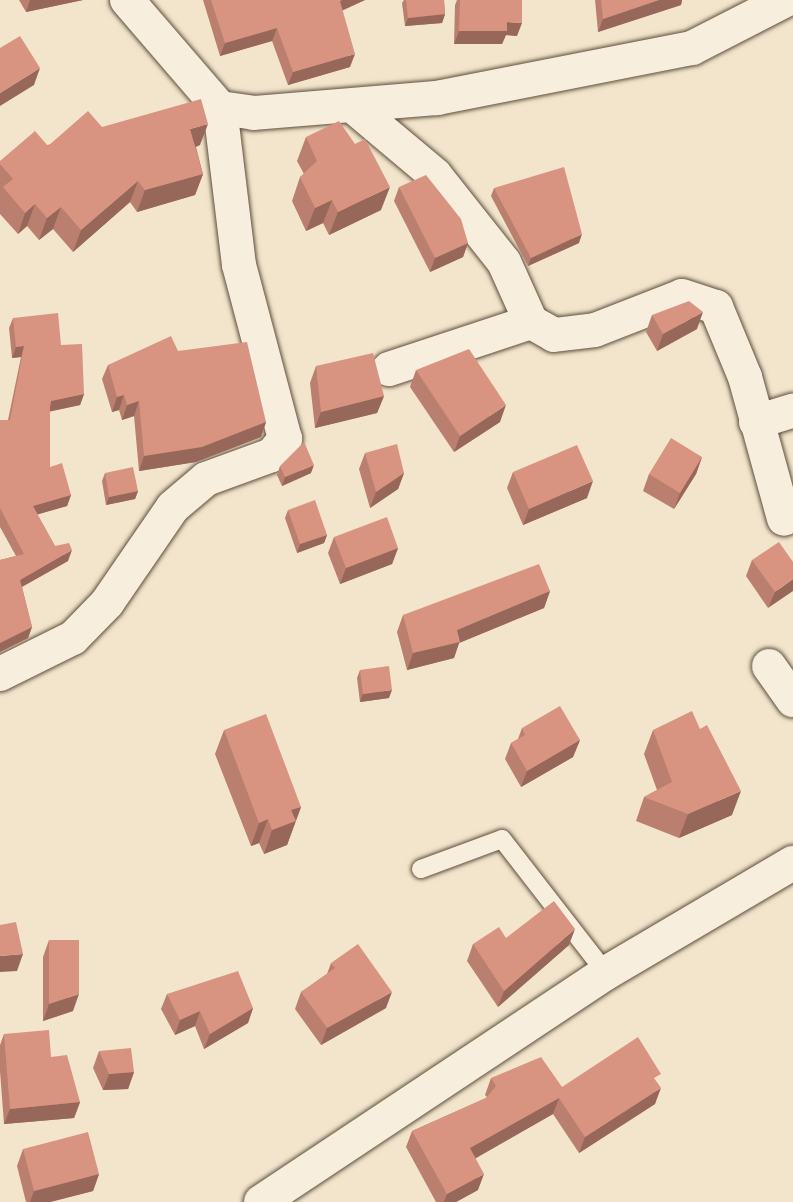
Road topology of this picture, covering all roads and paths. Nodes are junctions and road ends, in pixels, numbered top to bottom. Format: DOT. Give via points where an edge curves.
graph roads {
  1 [pos="127,0"];
  2 [pos="786,0"];
  3 [pos="354,107"];
  4 [pos="220,108"];
  5 [pos="531,322"];
  6 [pos="389,369"];
  7 [pos="793,411"];
  8 [pos="756,422"];
  9 [pos="784,519"];
  10 [pos="769,666"];
  11 [pos="0,674"];
  12 [pos="793,700"];
  13 [pos="793,863"];
  14 [pos="421,869"];
  15 [pos="606,973"];
  16 [pos="261,1202"];
  1 -- 4 [label="street"];
  2 -- 3 [label="street" via="692,48"];
  3 -- 4 [label="street"];
  3 -- 5 [label="street" via="435,175 504,262"];
  4 -- 11 [label="street" via="239,265 285,439 272,455 206,479 173,507 107,603 73,638"];
  5 -- 6 [label="street"];
  5 -- 8 [label="street" via="554,335 595,330 682,296 701,297 728,325"];
  7 -- 8 [label="street"];
  8 -- 9 [label="street"];
  10 -- 12 [label="street"];
  13 -- 15 [label="street"];
  14 -- 15 [label="lane" via="502,839"];
  15 -- 16 [label="street"];
}
